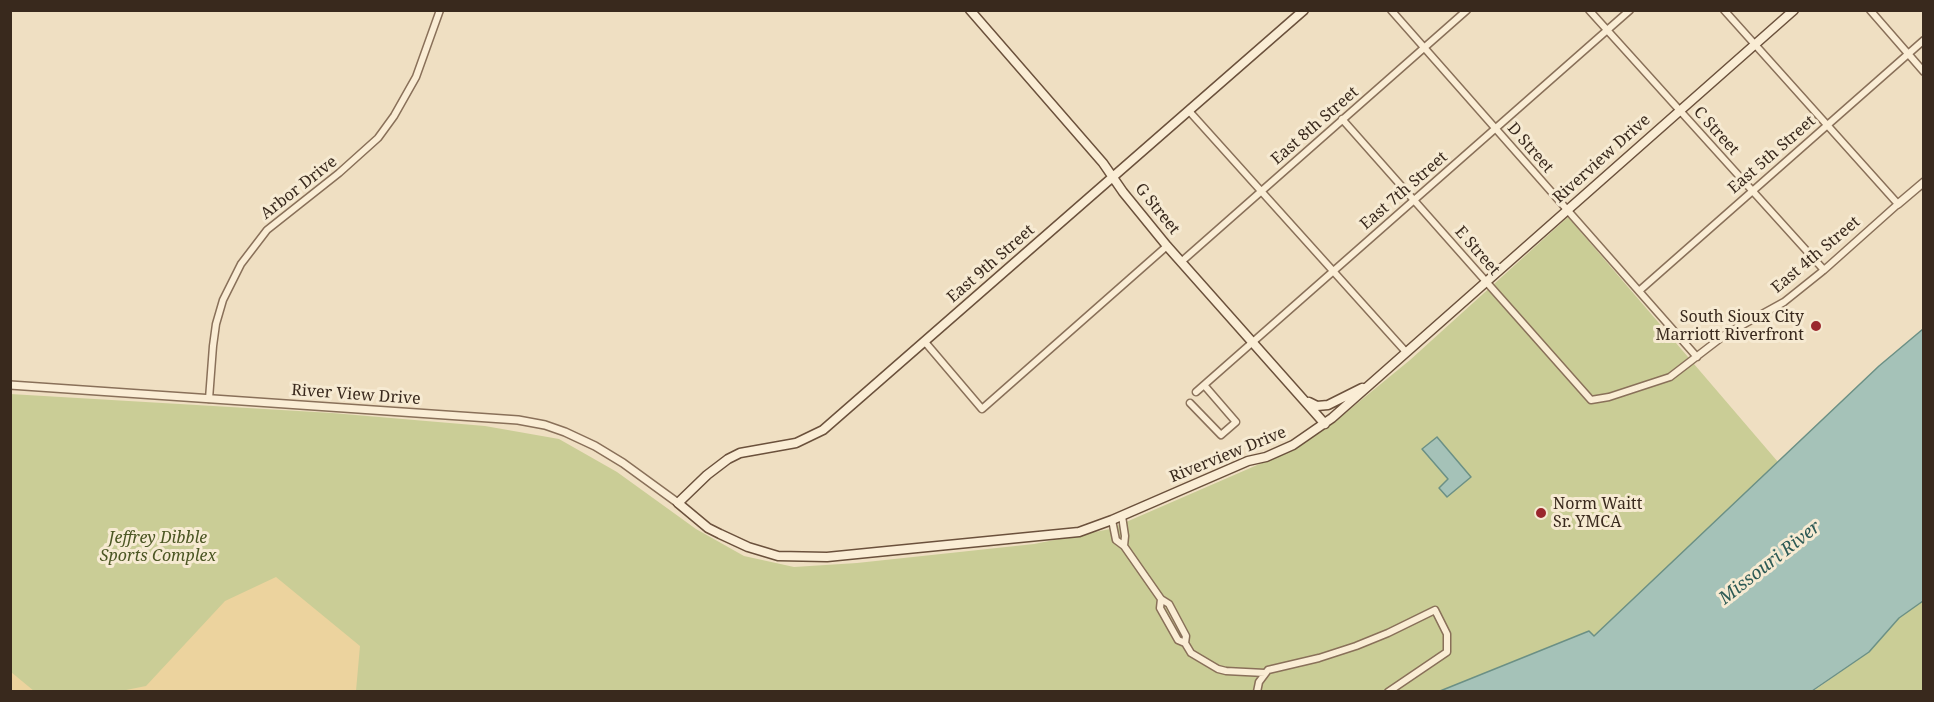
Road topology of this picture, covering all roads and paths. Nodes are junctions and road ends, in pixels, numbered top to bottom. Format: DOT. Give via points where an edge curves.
graph roads {
  1 [pos="440,10"];
  2 [pos="1304,10"];
  3 [pos="1391,10"];
  4 [pos="1467,10"];
  5 [pos="1589,10"];
  6 [pos="1630,10"];
  7 [pos="1724,10"];
  8 [pos="1794,10"];
  9 [pos="1870,10"];
  10 [pos="974,12"];
  11 [pos="1607,31"];
  12 [pos="1923,40"];
  13 [pos="1756,45"];
  14 [pos="1424,48"];
  15 [pos="1908,54"];
  16 [pos="1923,72"];
  17 [pos="1680,110"];
  18 [pos="1189,111"];
  19 [pos="1342,119"];
  20 [pos="1827,125"];
  21 [pos="1495,129"];
  22 [pos="1113,177"];
  23 [pos="1923,182"];
  24 [pos="1752,190"];
  25 [pos="1261,191"];
  26 [pos="1414,199"];
  27 [pos="1898,204"];
  28 [pos="1567,211"];
  29 [pos="1167,246"];
  30 [pos="1181,262"];
  31 [pos="1334,270"];
  32 [pos="1824,270"];
  33 [pos="1485,282"];
  34 [pos="1639,291"];
  35 [pos="925,342"];
  36 [pos="1253,342"];
  37 [pos="1406,352"];
  38 [pos="1697,357"];
  39 [pos="10,385"];
  40 [pos="1204,385"];
  41 [pos="1368,386"];
  42 [pos="1196,392"];
  43 [pos="209,399"];
  44 [pos="1304,399"];
  45 [pos="1591,400"];
  46 [pos="1190,403"];
  47 [pos="1325,424"];
  48 [pos="678,503"];
  49 [pos="1122,516"];
  50 [pos="1112,520"];
  51 [pos="1124,546"];
  52 [pos="1265,673"];
  53 [pos="1257,692"];
  54 [pos="1388,692"];
  1 -- 43 [label="street, Arbor Drive" via="416,77 378,138 267,230 241,264 216,324"];
  2 -- 18 [label="main road, East 9th Street"];
  3 -- 14 [label="street, D Street"];
  4 -- 14 [label="street, East 8th Street"];
  5 -- 11 [label="street, C Street"];
  6 -- 11 [label="street, East 7th Street"];
  7 -- 13 [label="street"];
  8 -- 13 [label="main road, Riverview Drive"];
  9 -- 15 [label="street"];
  10 -- 22 [label="main road, G Street"];
  11 -- 17 [label="street, C Street"];
  11 -- 21 [label="street, East 7th Street"];
  12 -- 15 [label="street, East 5th Street"];
  13 -- 17 [label="main road, Riverview Drive"];
  13 -- 20 [label="street"];
  14 -- 19 [label="street, East 8th Street"];
  14 -- 21 [label="street, D Street"];
  15 -- 16 [label="street"];
  15 -- 20 [label="street, East 5th Street"];
  17 -- 24 [label="street, C Street"];
  17 -- 28 [label="main road, Riverview Drive"];
  18 -- 22 [label="main road, East 9th Street"];
  18 -- 25 [label="street"];
  19 -- 25 [label="street, East 8th Street"];
  19 -- 26 [label="street, E Street"];
  20 -- 24 [label="street, East 5th Street"];
  20 -- 27 [label="street"];
  21 -- 26 [label="street, East 7th Street"];
  21 -- 28 [label="street, D Street"];
  22 -- 29 [label="main road, G Street"];
  22 -- 35 [label="main road, East 9th Street"];
  23 -- 27 [label="street, East 4th Street"];
  24 -- 32 [label="street, C Street"];
  24 -- 34 [label="street, East 5th Street"];
  25 -- 30 [label="street, East 8th Street"];
  25 -- 31 [label="street"];
  26 -- 31 [label="street, East 7th Street"];
  26 -- 33 [label="street, E Street"];
  27 -- 32 [label="street, East 4th Street"];
  28 -- 33 [label="main road, Riverview Drive"];
  28 -- 34 [label="street, D Street"];
  29 -- 30 [label="main road, G Street"];
  29 -- 35 [label="street" via="982,409"];
  30 -- 36 [label="main road, G Street"];
  31 -- 36 [label="street, East 7th Street"];
  31 -- 37 [label="street"];
  32 -- 38 [label="street, East 4th Street" via="1784,302 1726,334"];
  33 -- 37 [label="main road, Riverview Drive"];
  33 -- 45 [label="street, E Street"];
  34 -- 38 [label="street, D Street"];
  35 -- 48 [label="main road, East 9th Street" via="823,430 795,443 750,450 728,459"];
  36 -- 40 [label="street, East 7th Street"];
  36 -- 44 [label="main road, G Street"];
  37 -- 41 [label="main road, Riverview Drive"];
  38 -- 45 [label="street, East 4th Street" via="1670,377"];
  39 -- 43 [label="street, River View Drive"];
  40 -- 42 [label="street, East 7th Street"];
  40 -- 46 [label="street" via="1236,422 1221,435"];
  41 -- 44 [label="main road" via="1328,405 1317,406"];
  41 -- 47 [label="main road, Riverview Drive"];
  43 -- 48 [label="street, River View Drive" via="545,425 585,441 623,463"];
  44 -- 47 [label="main road, G Street"];
  47 -- 49 [label="main road, Riverview Drive" via="1293,445"];
  48 -- 50 [label="main road, Riverview Drive" via="720,534 778,556 794,558 1043,536 1079,531"];
  49 -- 50 [label="main road, Riverview Drive"];
  49 -- 51 [label="street"];
  50 -- 51 [label="street" via="1116,540"];
  51 -- 52 [label="street" via="1161,599 1160,608 1178,640 1191,653 1218,669"];
  52 -- 53 [label="street"];
  52 -- 54 [label="street" via="1356,646 1435,610 1447,634 1447,652"];
}
